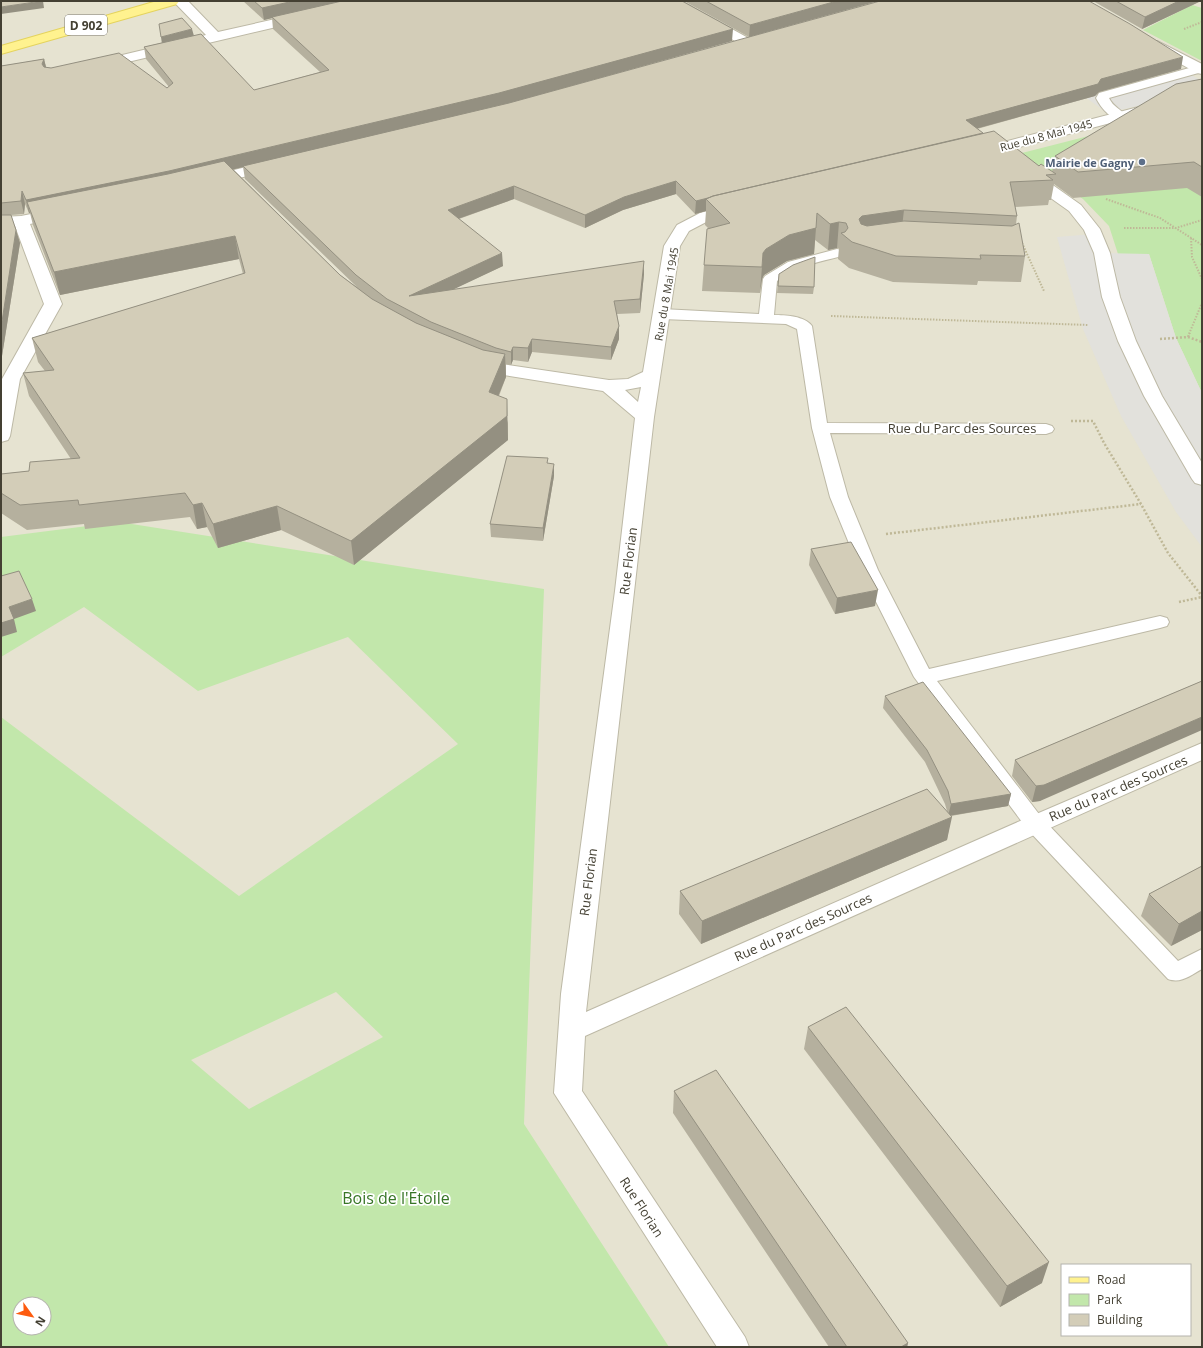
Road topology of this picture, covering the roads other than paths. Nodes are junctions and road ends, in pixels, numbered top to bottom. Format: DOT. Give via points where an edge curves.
graph roads {
  1 [pos="172,1"];
  2 [pos="180,1"];
  3 [pos="672,1"];
  4 [pos="102,8"];
  5 [pos="315,14"];
  6 [pos="1,37"];
  7 [pos="214,37"];
  8 [pos="1148,40"];
  9 [pos="753,41"];
  10 [pos="724,49"];
  11 [pos="1,50"];
  12 [pos="84,68"];
  13 [pos="1201,70"];
  14 [pos="1202,97"];
  15 [pos="1120,116"];
  16 [pos="993,149"];
  17 [pos="971,154"];
  18 [pos="285,163"];
  19 [pos="194,184"];
  20 [pos="745,207"];
  21 [pos="74,210"];
  22 [pos="21,221"];
  23 [pos="1,222"];
  24 [pos="837,253"];
  25 [pos="662,314"];
  26 [pos="766,319"];
  27 [pos="460,356"];
  28 [pos="653,374"];
  29 [pos="610,386"];
  30 [pos="645,417"];
  31 [pos="820,428"];
  32 [pos="1046,429"];
  33 [pos="1,436"];
  34 [pos="1202,479"];
  35 [pos="1160,622"];
  36 [pos="924,677"];
  37 [pos="1202,751"];
  38 [pos="1035,824"];
  39 [pos="1202,958"];
  40 [pos="572,1030"];
  41 [pos="734,1347"];
  1 -- 11 [label="main road, D 902"];
  2 -- 7 [label="street"];
  3 -- 9 [label="lane"];
  4 -- 6 [label="main road, D 902"];
  5 -- 7 [label="street"];
  7 -- 12 [label="street"];
  8 -- 13 [label="street"];
  9 -- 10 [label="street"];
  13 -- 15 [label="lane" via="1104,96 1102,98 1106,106"];
  14 -- 15 [label="street, Rue du 8 Mai 1945"];
  15 -- 16 [label="street, Rue du 8 Mai 1945"];
  16 -- 17 [label="street, Rue du 8 Mai 1945"];
  16 -- 34 [label="street" via="1074,208 1092,229 1102,253 1111,297 1127,341 1153,396"];
  18 -- 19 [label="street" via="236,181"];
  20 -- 25 [label="street, Rue du 8 Mai 1945" via="706,216 683,228 672,246"];
  21 -- 22 [label="street"];
  22 -- 23 [label="street"];
  22 -- 33 [label="street" via="53,304 11,380"];
  24 -- 26 [label="lane" via="809,259 779,271 770,279"];
  25 -- 26 [label="lane"];
  25 -- 28 [label="street, Rue du 8 Mai 1945"];
  26 -- 31 [label="lane, Rue du Parc des Sources" via="788,320 804,326"];
  27 -- 29 [label="street" via="491,368"];
  28 -- 29 [label="street" via="632,384"];
  28 -- 30 [label="street, Rue du 8 Mai 1945"];
  29 -- 30 [label="street"];
  30 -- 40 [label="street, Rue Florian" via="574,994"];
  31 -- 32 [label="lane, Rue du Parc des Sources"];
  31 -- 36 [label="lane, Rue du Parc des Sources" via="839,497 869,570"];
  35 -- 36 [label="lane"];
  36 -- 38 [label="lane, Rue du Parc des Sources"];
  37 -- 38 [label="street, Rue du Parc des Sources"];
  38 -- 39 [label="lane, Rue du Parc des Sources" via="1176,973"];
  38 -- 40 [label="street, Rue du Parc des Sources"];
  40 -- 41 [label="street, Rue Florian" via="568,1093"];
}
